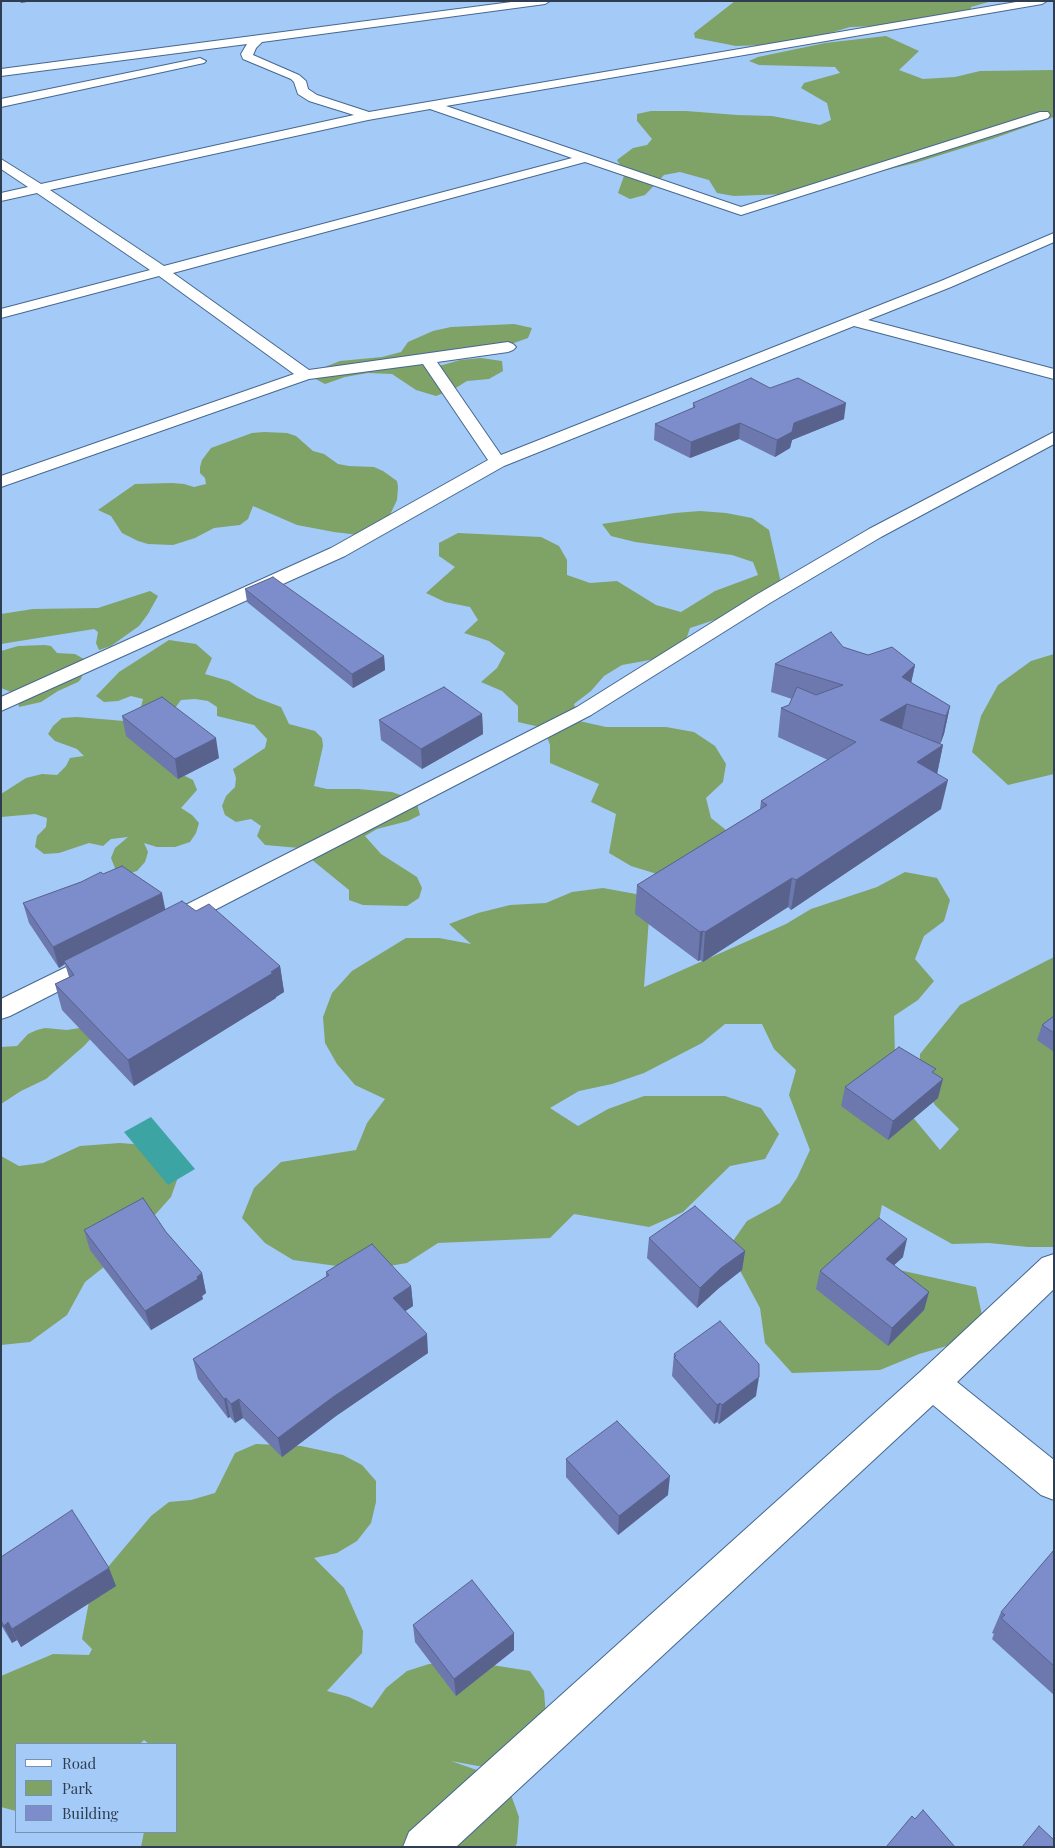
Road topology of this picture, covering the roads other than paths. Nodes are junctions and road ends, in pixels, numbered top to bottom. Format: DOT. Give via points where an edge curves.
graph roads {
  1 [pos="464,1"];
  2 [pos="545,1"];
  3 [pos="1042,1"];
  4 [pos="475,10"];
  5 [pos="260,38"];
  6 [pos="248,51"];
  7 [pos="229,55"];
  8 [pos="210,59"];
  9 [pos="1,74"];
  10 [pos="1,103"];
  11 [pos="430,105"];
  12 [pos="1044,115"];
  13 [pos="368,116"];
  14 [pos="586,158"];
  15 [pos="1,163"];
  16 [pos="39,188"];
  17 [pos="1,197"];
  18 [pos="1054,237"];
  19 [pos="161,271"];
  20 [pos="1,314"];
  21 [pos="852,321"];
  22 [pos="508,347"];
  23 [pos="427,358"];
  24 [pos="1054,374"];
  25 [pos="306,375"];
  26 [pos="1054,437"];
  27 [pos="498,462"];
  28 [pos="1,482"];
  29 [pos="1,705"];
  30 [pos="151,933"];
  31 [pos="116,951"];
  32 [pos="1,1010"];
  33 [pos="1054,1268"];
  34 [pos="932,1383"];
  35 [pos="1054,1483"];
  36 [pos="424,1847"];
  1 -- 4 [label="lane"];
  2 -- 4 [label="lane"];
  3 -- 11 [label="lane"];
  4 -- 5 [label="lane"];
  5 -- 6 [label="lane"];
  5 -- 9 [label="lane"];
  6 -- 7 [label="lane"];
  6 -- 13 [label="lane" via="247,57 295,77 300,81 302,91 313,98"];
  8 -- 10 [label="lane"];
  11 -- 13 [label="lane"];
  11 -- 14 [label="lane"];
  12 -- 14 [label="lane" via="741,211"];
  13 -- 16 [label="lane"];
  14 -- 19 [label="lane"];
  15 -- 16 [label="lane"];
  16 -- 17 [label="lane"];
  16 -- 19 [label="lane"];
  18 -- 21 [label="lane"];
  19 -- 20 [label="lane"];
  19 -- 25 [label="lane"];
  21 -- 24 [label="lane"];
  21 -- 27 [label="lane"];
  22 -- 23 [label="lane"];
  23 -- 25 [label="lane"];
  23 -- 27 [label="lane"];
  25 -- 28 [label="lane"];
  26 -- 30 [label="lane" via="874,533 584,711"];
  27 -- 29 [label="lane" via="338,552"];
  31 -- 32 [label="lane"];
  33 -- 34 [label="street"];
  34 -- 35 [label="street"];
  34 -- 36 [label="street"];
}
